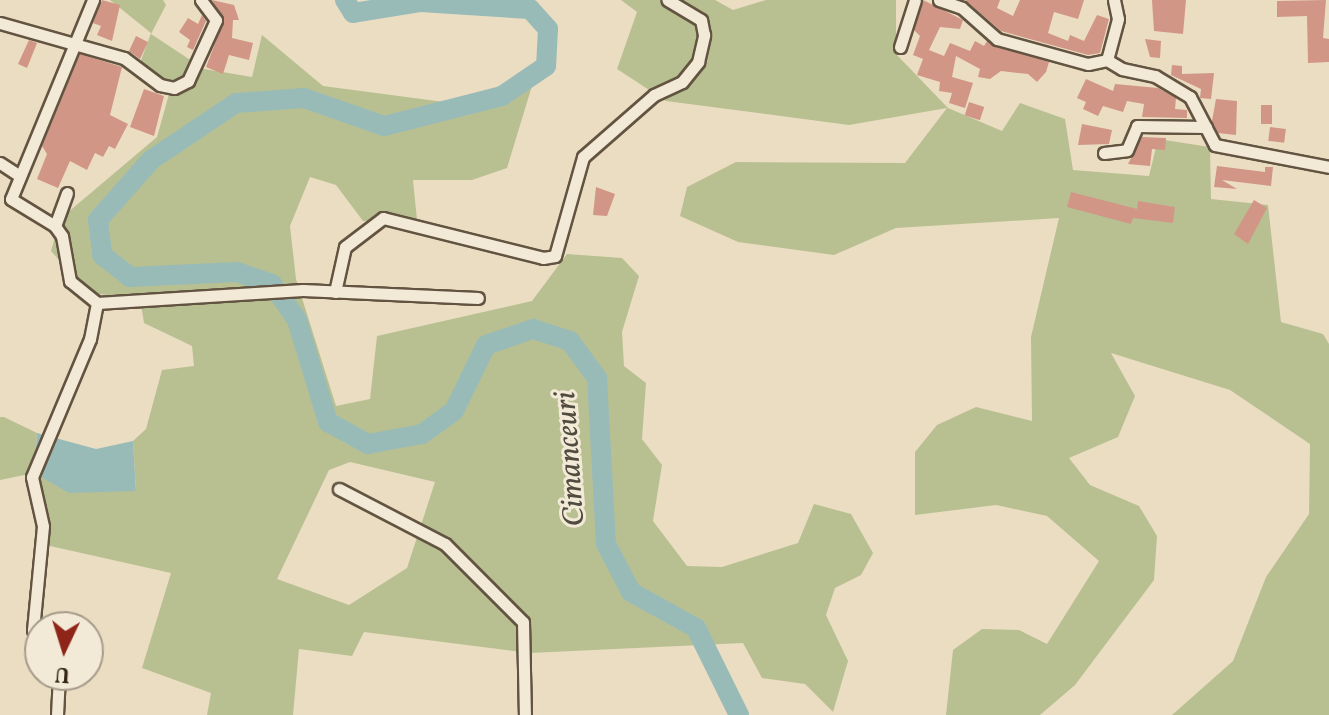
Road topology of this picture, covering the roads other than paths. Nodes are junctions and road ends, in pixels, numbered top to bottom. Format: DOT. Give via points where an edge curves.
graph roads {
  1 [pos="93,0"];
  2 [pos="201,0"];
  3 [pos="668,0"];
  4 [pos="915,0"];
  5 [pos="939,0"];
  6 [pos="1114,0"];
  7 [pos="0,23"];
  8 [pos="73,41"];
  9 [pos="900,47"];
  10 [pos="1107,60"];
  11 [pos="1206,127"];
  12 [pos="1104,153"];
  13 [pos="0,163"];
  14 [pos="1329,167"];
  15 [pos="20,176"];
  16 [pos="67,193"];
  17 [pos="55,226"];
  18 [pos="335,292"];
  19 [pos="478,298"];
  20 [pos="97,303"];
  21 [pos="339,489"];
  22 [pos="35,611"];
  23 [pos="58,691"];
  24 [pos="57,715"];
  25 [pos="525,715"];
  1 -- 8 [label="street"];
  2 -- 8 [label="street" via="216,20 194,73 174,88 160,85 124,58"];
  3 -- 18 [label="street" via="701,20 704,35 698,62 682,82 654,95 583,157 555,256 543,258 383,218 345,247"];
  4 -- 9 [label="street"];
  5 -- 10 [label="street" via="962,8 997,39 1088,64"];
  6 -- 10 [label="street" via="1118,19"];
  7 -- 8 [label="street"];
  8 -- 15 [label="street"];
  10 -- 11 [label="street" via="1180,90 1190,97"];
  11 -- 12 [label="street" via="1137,126 1127,150"];
  11 -- 14 [label="street" via="1215,145"];
  13 -- 15 [label="street"];
  15 -- 17 [label="street" via="11,199"];
  16 -- 17 [label="street"];
  17 -- 20 [label="street" via="62,236 70,281"];
  18 -- 19 [label="street"];
  18 -- 20 [label="street" via="242,296 223,291"];
  20 -- 22 [label="street" via="90,339 32,477 43,526"];
  21 -- 25 [label="street" via="445,544 523,622"];
  23 -- 24 [label="street"];
}
